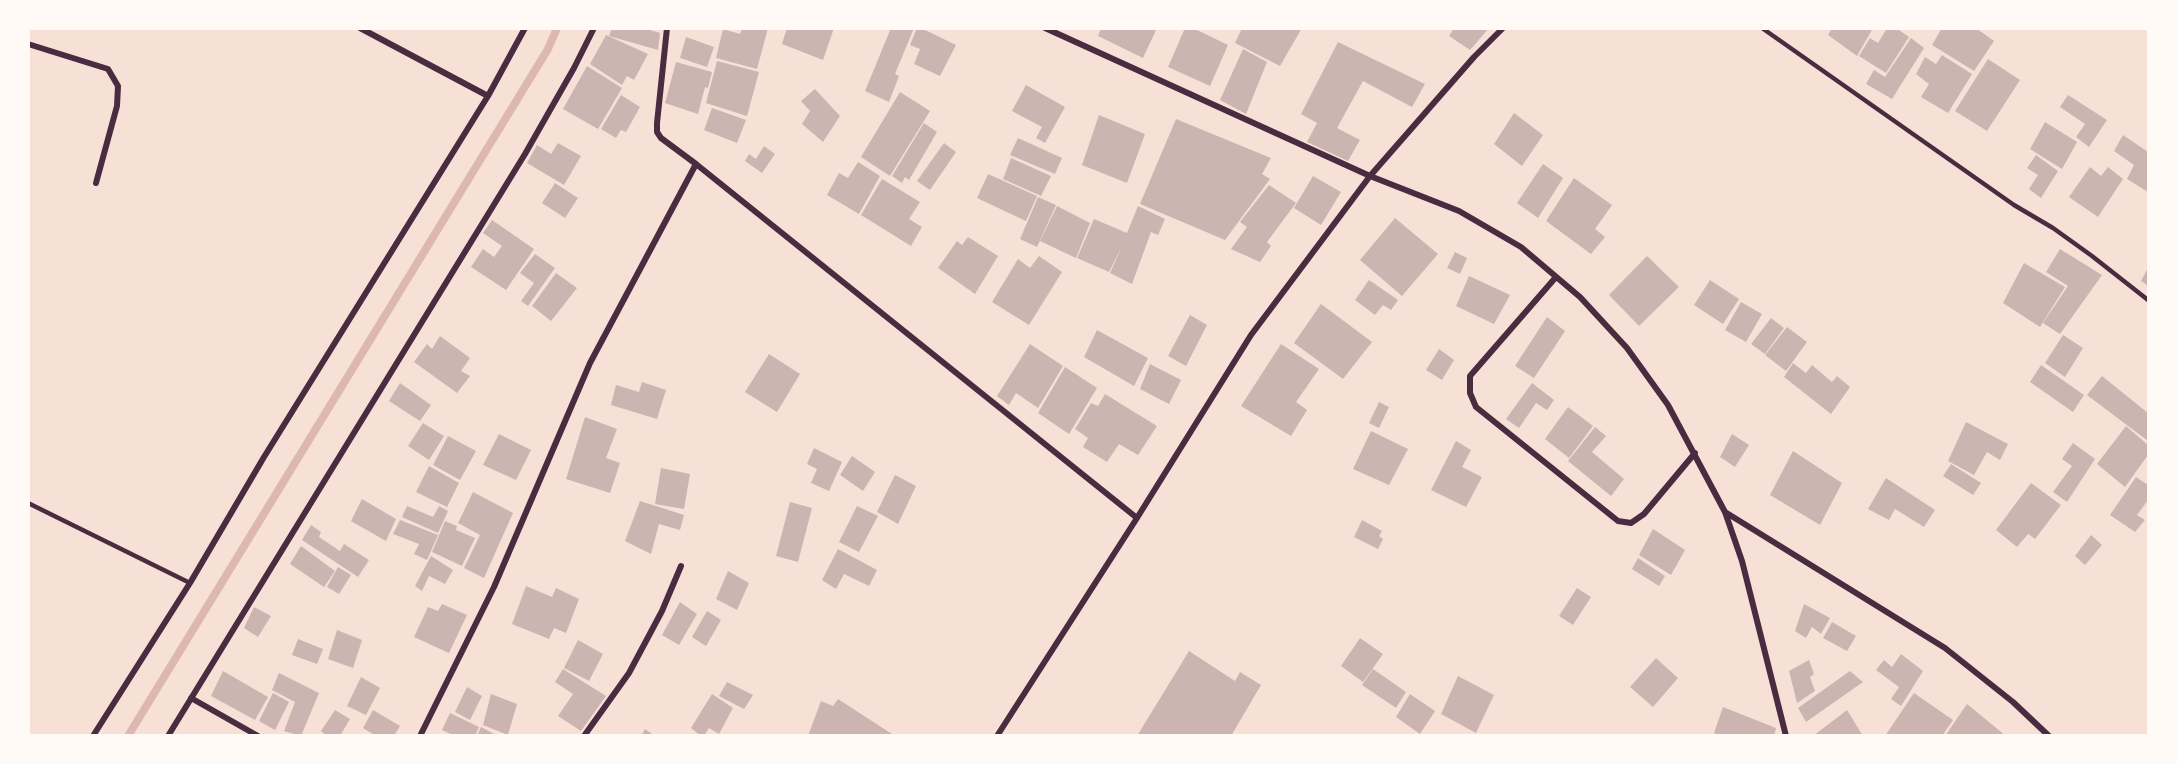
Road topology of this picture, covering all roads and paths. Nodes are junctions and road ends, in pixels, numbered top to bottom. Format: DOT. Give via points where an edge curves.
graph roads {
  1 [pos="360,28"];
  2 [pos="525,28"];
  3 [pos="594,28"];
  4 [pos="666,28"];
  5 [pos="1045,28"];
  6 [pos="1503,28"];
  7 [pos="1762,28"];
  8 [pos="28,44"];
  9 [pos="488,96"];
  10 [pos="696,164"];
  11 [pos="1370,176"];
  12 [pos="96,183"];
  13 [pos="1556,276"];
  14 [pos="2148,300"];
  15 [pos="1695,453"];
  16 [pos="28,503"];
  17 [pos="1725,512"];
  18 [pos="1137,518"];
  19 [pos="681,566"];
  20 [pos="190,583"];
  21 [pos="192,698"];
  22 [pos="93,735"];
  23 [pos="168,735"];
  24 [pos="258,735"];
  25 [pos="420,735"];
  26 [pos="584,735"];
  27 [pos="997,735"];
  28 [pos="1786,735"];
  29 [pos="2049,735"];
  1 -- 9 [label="street"];
  2 -- 9 [label="street"];
  3 -- 21 [label="street" via="525,154"];
  4 -- 10 [label="street" via="657,132"];
  5 -- 11 [label="street"];
  6 -- 11 [label="street"];
  7 -- 14 [label="lane" via="2014,205 2092,255"];
  8 -- 12 [label="street" via="108,69 118,86 117,106"];
  9 -- 20 [label="street"];
  10 -- 18 [label="street"];
  10 -- 25 [label="street" via="590,363 494,587"];
  11 -- 13 [label="street" via="1459,211 1521,247"];
  11 -- 18 [label="street" via="1251,335"];
  13 -- 15 [label="street" via="1627,348 1668,405"];
  13 -- 15 [label="street" via="1470,376 1470,393 1476,406 1618,521 1631,523 1644,514"];
  15 -- 17 [label="street"];
  16 -- 20 [label="lane"];
  17 -- 28 [label="street" via="1742,561"];
  17 -- 29 [label="street" via="1945,648"];
  18 -- 27 [label="street"];
  19 -- 26 [label="street" via="629,674"];
  20 -- 22 [label="street"];
  21 -- 23 [label="street"];
  21 -- 24 [label="street"];
}
